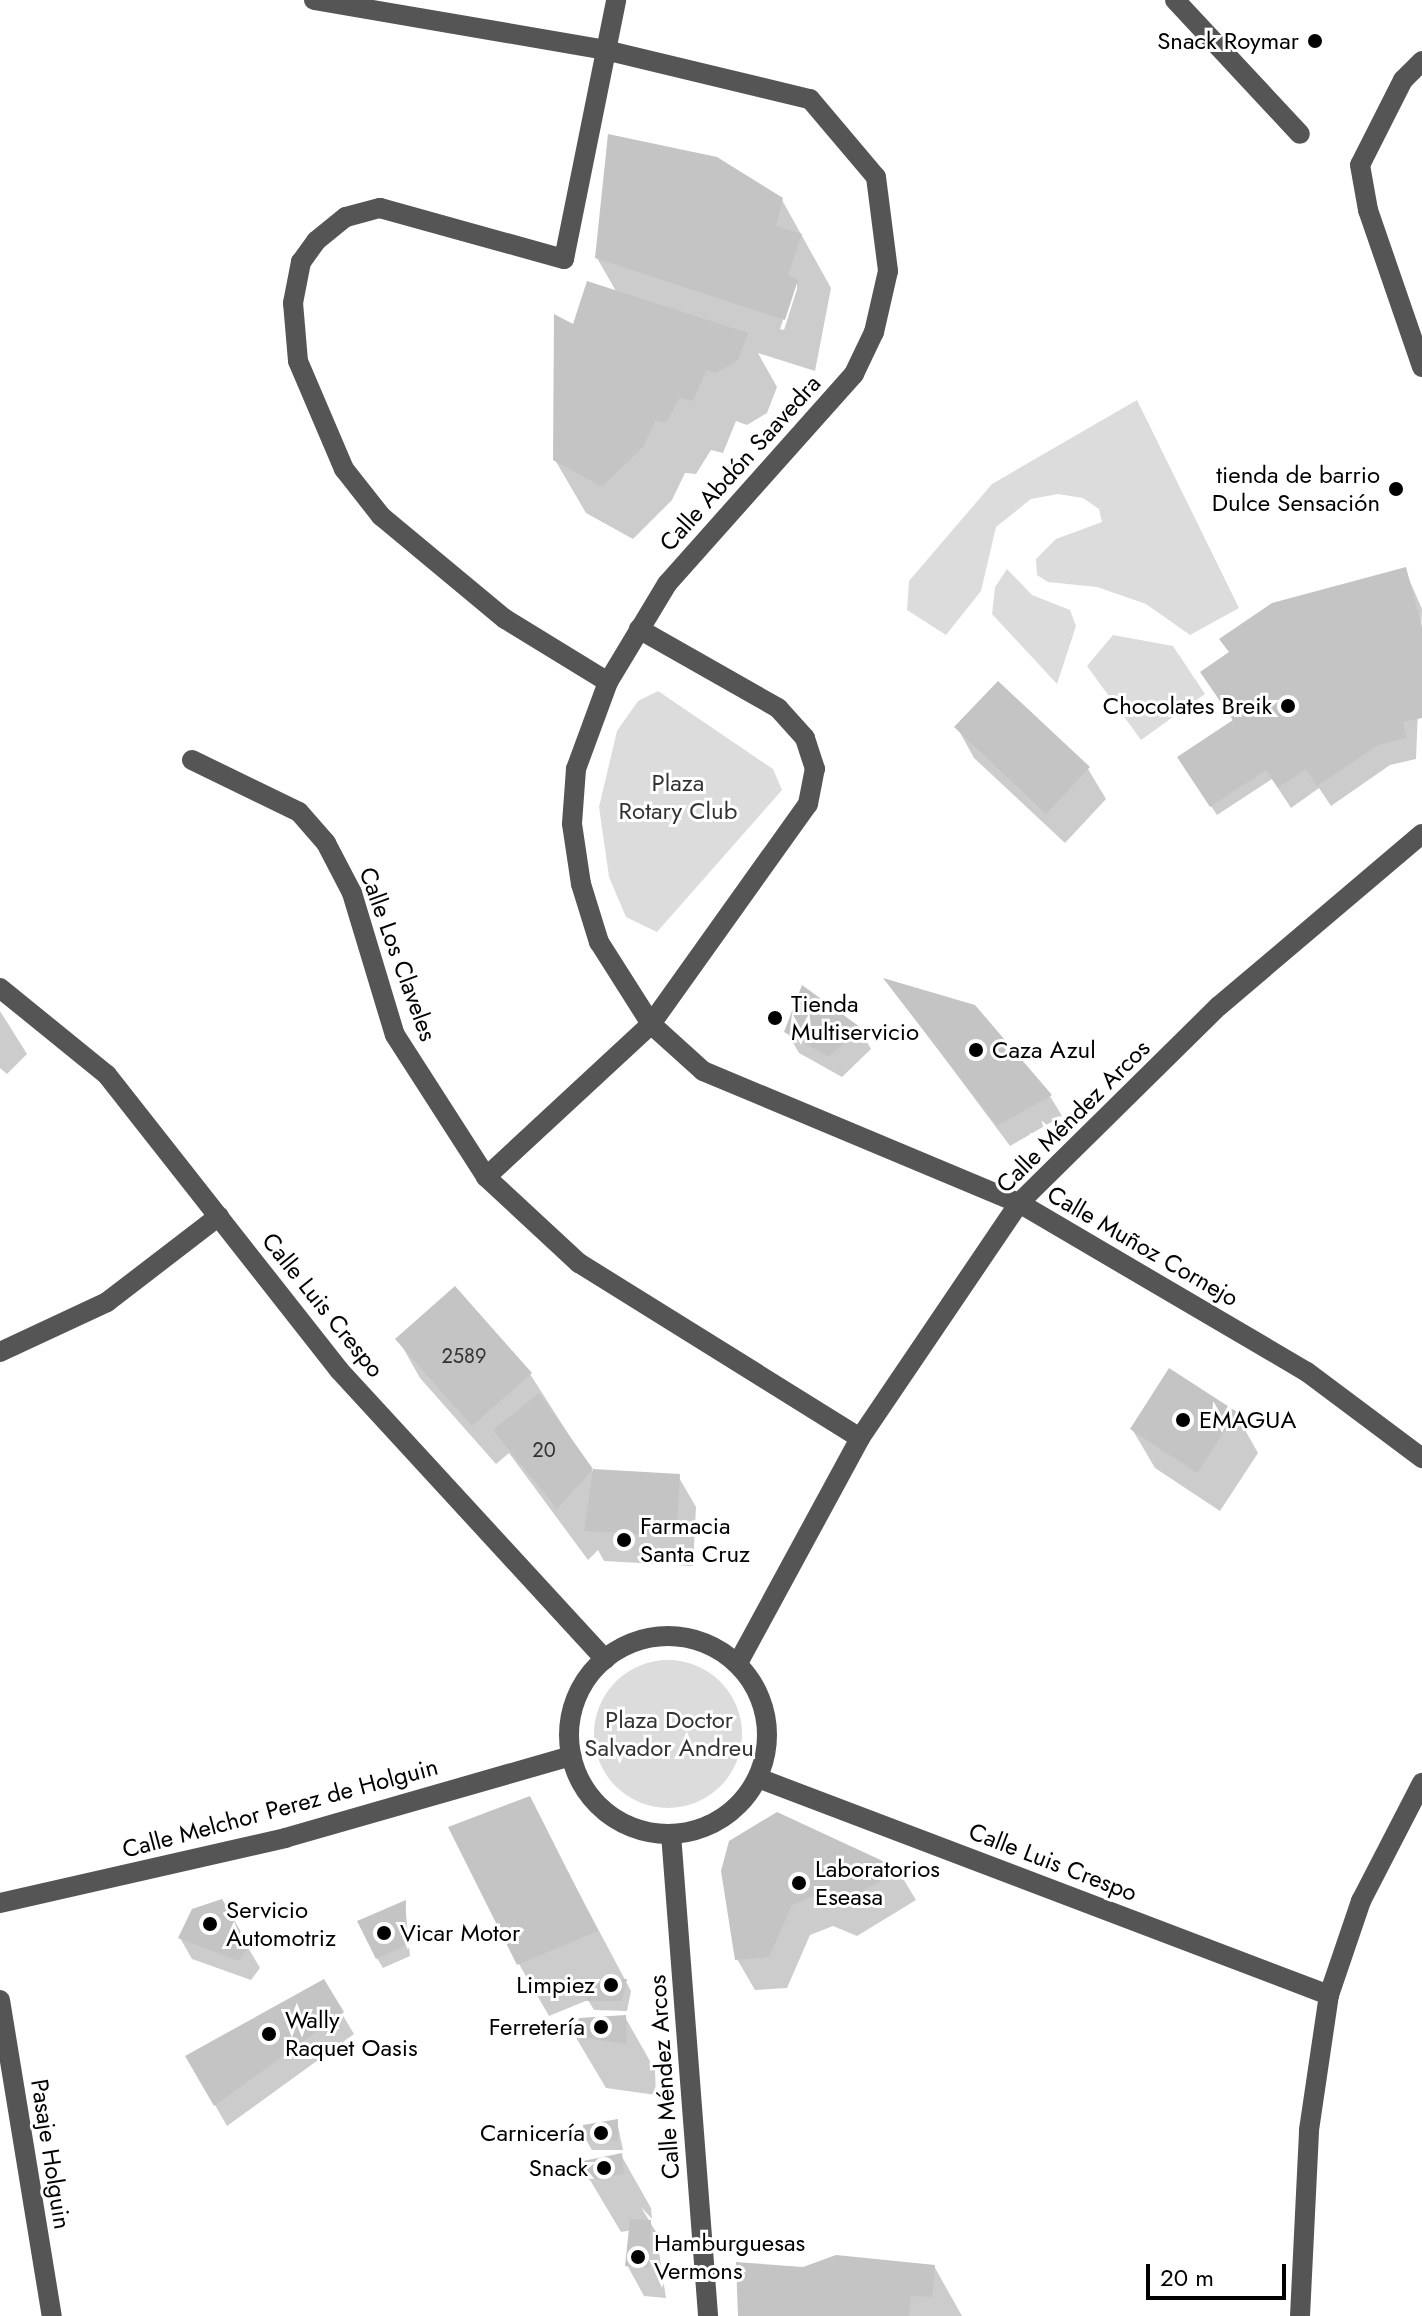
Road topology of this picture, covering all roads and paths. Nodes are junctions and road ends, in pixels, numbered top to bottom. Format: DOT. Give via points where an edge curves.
graph roads {
  1 [pos="314,0"];
  2 [pos="616,0"];
  3 [pos="1175,0"];
  4 [pos="601,49"];
  5 [pos="1422,61"];
  6 [pos="1300,134"];
  7 [pos="1422,367"];
  8 [pos="639,629"];
  9 [pos="608,682"];
  10 [pos="192,760"];
  11 [pos="1422,834"];
  12 [pos="0,988"];
  13 [pos="651,1024"];
  14 [pos="486,1177"];
  15 [pos="1019,1203"];
  16 [pos="219,1216"];
  17 [pos="0,1352"];
  18 [pos="860,1438"];
  19 [pos="1422,1458"];
  20 [pos="605,1659"];
  21 [pos="738,1663"];
  22 [pos="571,1756"];
  23 [pos="758,1778"];
  24 [pos="1422,1783"];
  25 [pos="671,1834"];
  26 [pos="0,1903"];
  27 [pos="1329,1995"];
  28 [pos="0,2000"];
  29 [pos="52,2316"];
  30 [pos="708,2316"];
  31 [pos="1300,2316"];
  1 -- 4 [label="street, Calle Abdón Saavedra"];
  2 -- 4 [label="street"];
  3 -- 6 [label="street"];
  4 -- 8 [label="street, Calle Abdón Saavedra" via="810,99 876,177 887,225 888,271 874,332 854,374 826,413 710,527"];
  4 -- 9 [label="street" via="564,259 380,208 346,217 316,241 301,262 293,303 298,361 344,469 381,516 505,619"];
  5 -- 7 [label="street" via="1403,80 1360,165 1368,210"];
  8 -- 9 [label="street, Calle Abdón Saavedra"];
  8 -- 13 [label="street" via="778,708 805,738 815,769 808,804"];
  9 -- 13 [label="street, Calle Abdón Saavedra" via="576,769 572,824 599,942"];
  10 -- 14 [label="street, Calle Los Claveles" via="299,812 326,843 352,893 395,1035"];
  11 -- 15 [label="street, Calle Méndez Arcos" via="1219,1006"];
  12 -- 16 [label="street, Calle Luis Crespo" via="107,1075"];
  13 -- 14 [label="street"];
  13 -- 15 [label="street, Calle Muñoz Cornejo" via="703,1071"];
  14 -- 18 [label="street, Calle Los Claveles" via="579,1263"];
  15 -- 18 [label="street, Calle Méndez Arcos"];
  15 -- 19 [label="street, Calle Muñoz Cornejo" via="1307,1372"];
  16 -- 17 [label="street" via="107,1302"];
  16 -- 20 [label="street, Calle Luis Crespo" via="339,1370"];
  18 -- 21 [label="street, Calle Méndez Arcos"];
  20 -- 21 [label="street" via="658,1635 687,1636"];
  20 -- 22 [label="street" via="574,1702"];
  21 -- 23 [label="street" via="764,1705 768,1730"];
  22 -- 25 [label="street" via="580,1782 607,1812 644,1831"];
  22 -- 26 [label="street, Calle Melchor Perez de Holguin" via="285,1838"];
  23 -- 25 [label="street" via="723,1818"];
  23 -- 27 [label="street, Calle Luis Crespo"];
  24 -- 27 [label="street" via="1361,1901"];
  25 -- 30 [label="street, Calle Méndez Arcos"];
  27 -- 31 [label="street" via="1309,2130"];
  28 -- 29 [label="street, Pasaje Holguin"];
}
